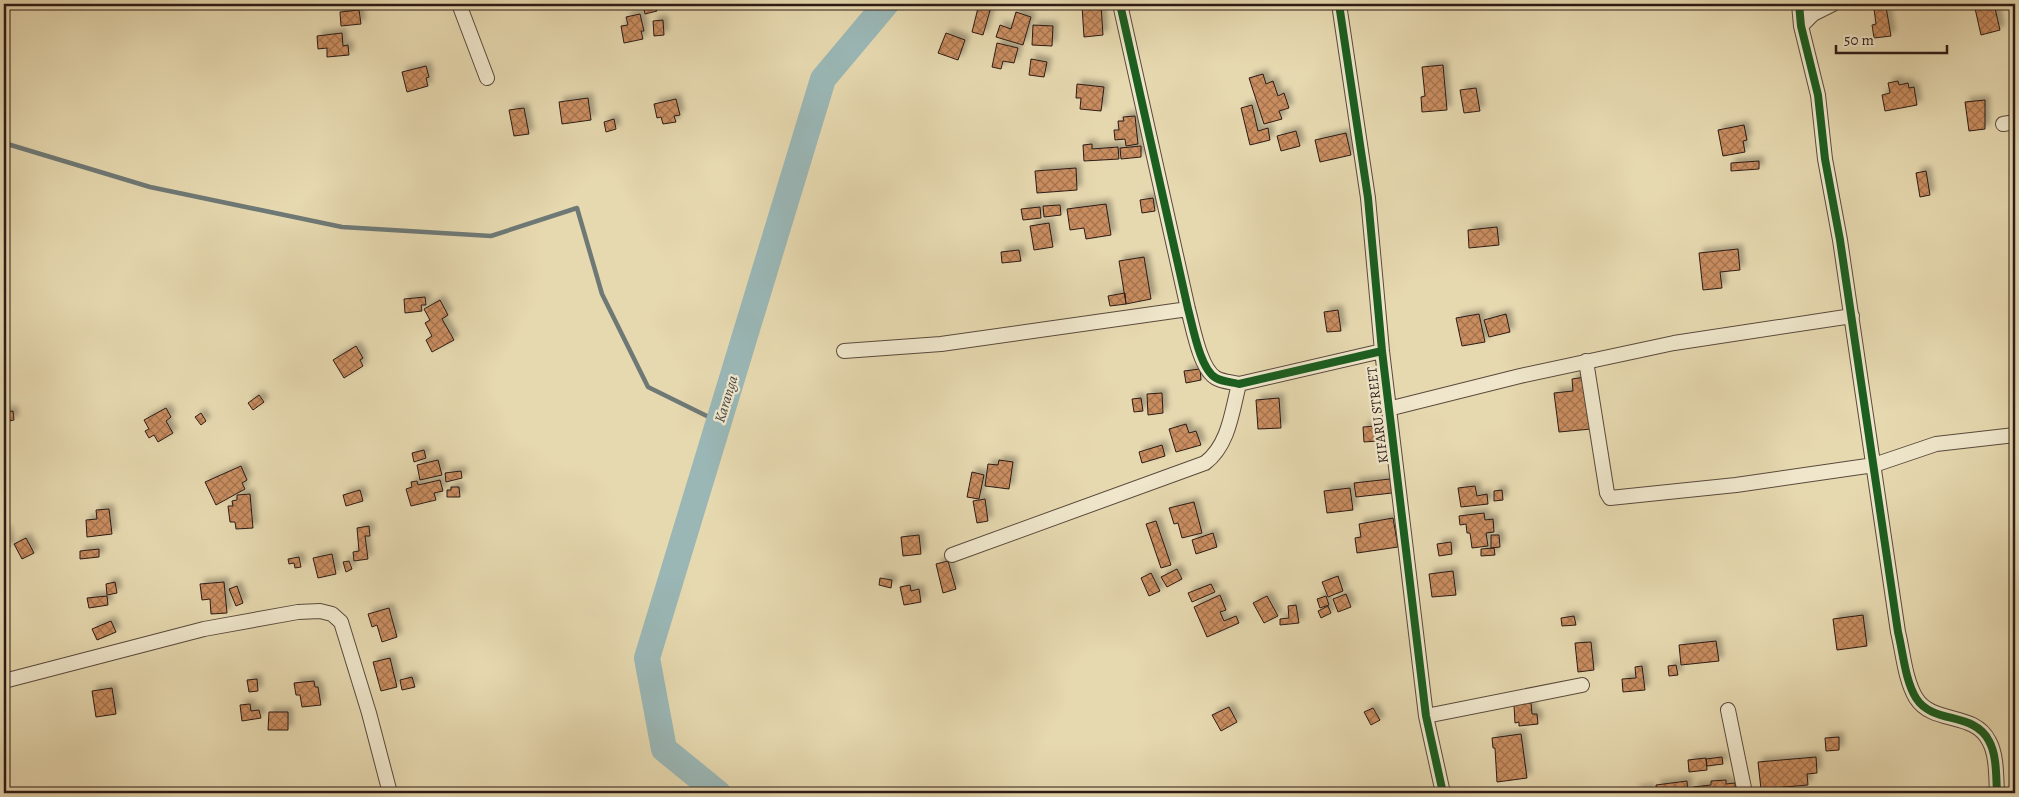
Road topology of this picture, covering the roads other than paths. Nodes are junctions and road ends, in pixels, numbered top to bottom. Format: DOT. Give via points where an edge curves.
graph roads {
  1 [pos="459,4"];
  2 [pos="1120,4"];
  3 [pos="1340,4"];
  4 [pos="1799,4"];
  5 [pos="1834,4"];
  6 [pos="1801,26"];
  7 [pos="486,78"];
  8 [pos="1188,309"];
  9 [pos="1852,316"];
  10 [pos="1382,351"];
  11 [pos="844,352"];
  12 [pos="1586,361"];
  13 [pos="1240,384"];
  14 [pos="1388,409"];
  15 [pos="2015,435"];
  16 [pos="1874,465"];
  17 [pos="952,555"];
  18 [pos="4,681"];
  19 [pos="1582,685"];
  20 [pos="1728,710"];
  21 [pos="1426,716"];
  22 [pos="390,793"];
  23 [pos="1443,793"];
  24 [pos="1745,793"];
  25 [pos="1998,793"];
  1 -- 7 [label="street"];
  2 -- 8 [label="street"];
  3 -- 10 [label="street, KIFARU STREET" via="1368,198"];
  4 -- 6 [label="street"];
  5 -- 6 [label="street" via="1813,14"];
  6 -- 9 [label="street" via="1818,95 1825,159"];
  8 -- 11 [label="street" via="941,344"];
  8 -- 13 [label="street" via="1202,359 1212,375"];
  9 -- 12 [label="street" via="1674,343"];
  9 -- 16 [label="street"];
  10 -- 13 [label="street"];
  10 -- 14 [label="street, KIFARU STREET"];
  12 -- 14 [label="street"];
  12 -- 16 [label="street" via="1610,498"];
  13 -- 17 [label="street" via="1224,439 1205,463"];
  14 -- 21 [label="street, KIFARU STREET"];
  15 -- 16 [label="street" via="1936,444"];
  16 -- 25 [label="street" via="1898,632 1912,688 1916,698 1933,713 1979,727 1990,741 1994,754"];
  18 -- 22 [label="street" via="204,629 298,612 332,614 341,622"];
  19 -- 21 [label="street"];
  20 -- 24 [label="street"];
  21 -- 23 [label="street, KIFARU STREET"];
}
